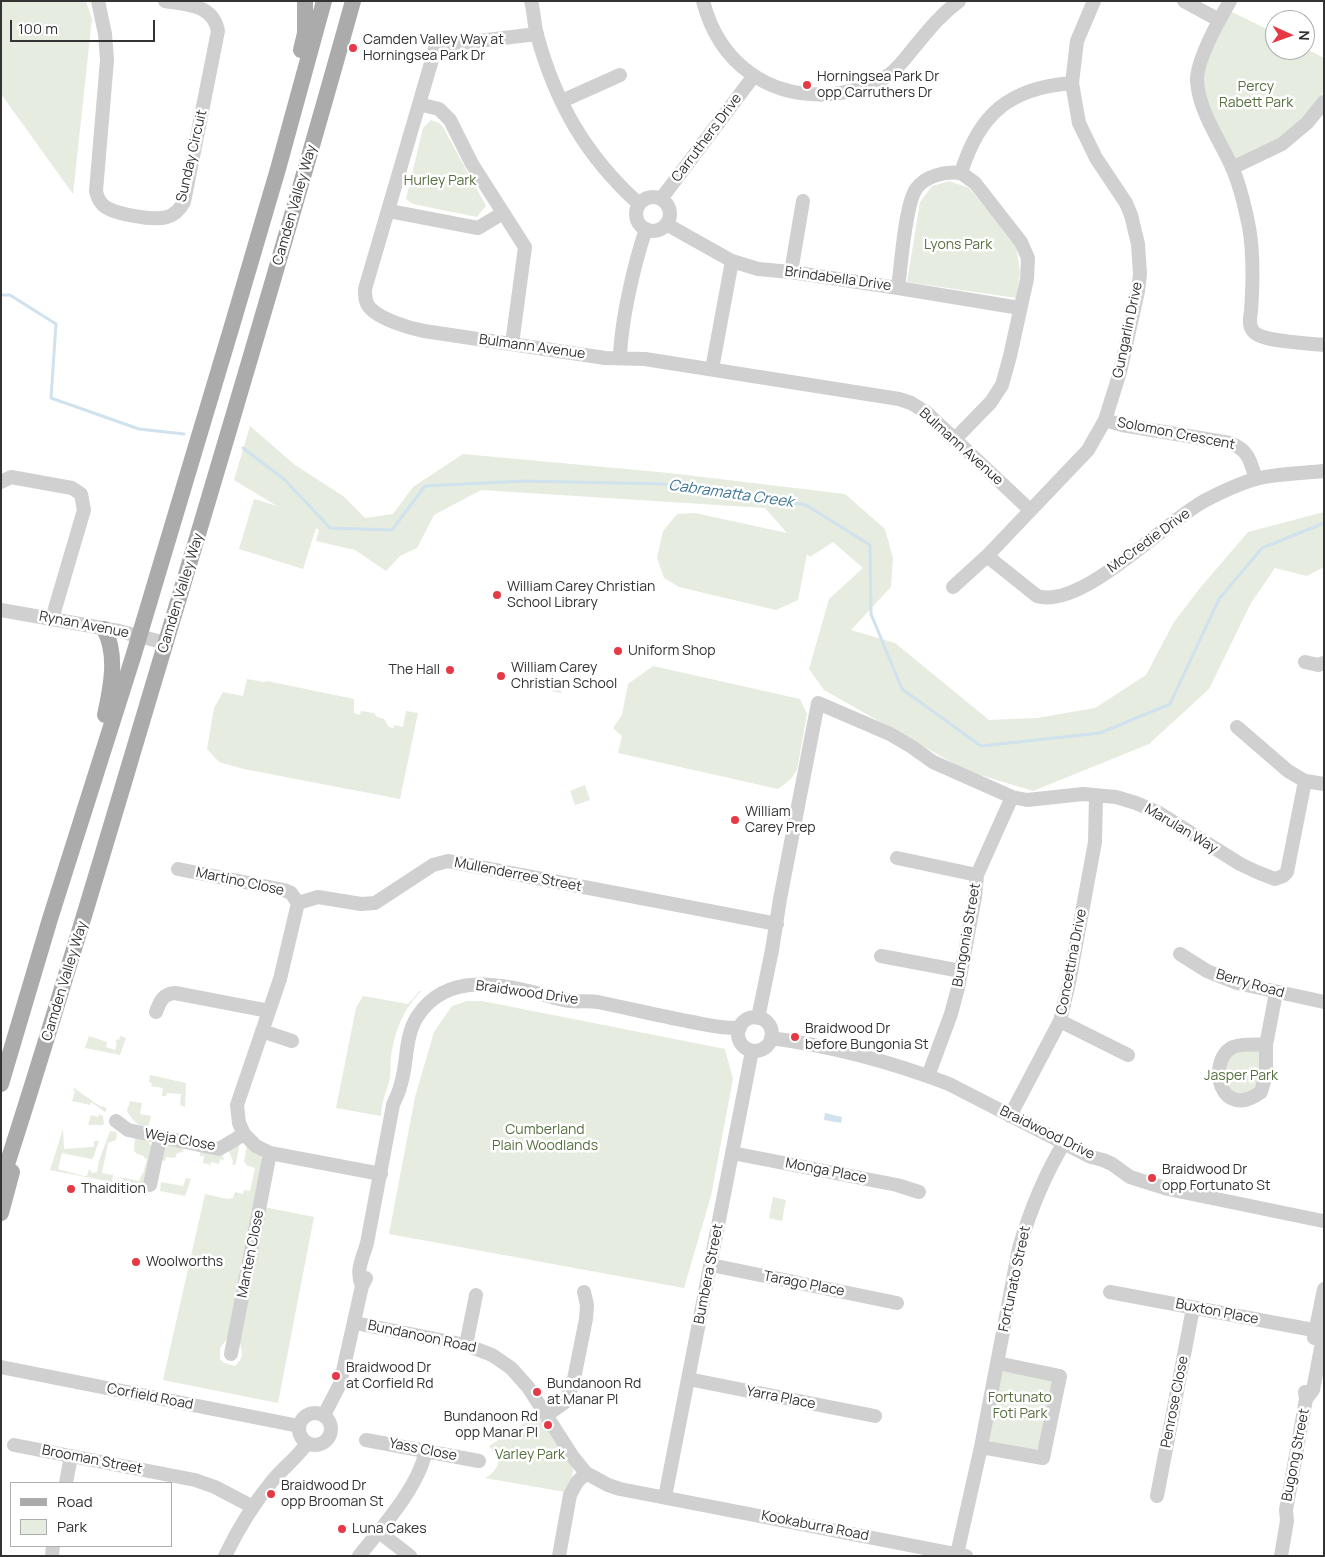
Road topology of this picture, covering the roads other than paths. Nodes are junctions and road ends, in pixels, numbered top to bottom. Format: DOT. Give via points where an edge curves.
graph roads {
  1 [pos="98,1"];
  2 [pos="165,1"];
  3 [pos="305,1"];
  4 [pos="324,1"];
  5 [pos="353,1"];
  6 [pos="703,1"];
  7 [pos="959,1"];
  8 [pos="1094,1"];
  9 [pos="1184,1"];
  10 [pos="1230,1"];
  11 [pos="533,5"];
  12 [pos="1219,20"];
  13 [pos="537,34"];
  14 [pos="620,74"];
  15 [pos="753,77"];
  16 [pos="1072,83"];
  17 [pos="562,101"];
  18 [pos="1324,102"];
  19 [pos="419,104"];
  20 [pos="1232,168"];
  21 [pos="278,169"];
  22 [pos="960,174"];
  23 [pos="661,199"];
  24 [pos="804,201"];
  25 [pos="639,204"];
  26 [pos="389,211"];
  27 [pos="503,213"];
  28 [pos="666,224"];
  29 [pos="646,229"];
  30 [pos="732,260"];
  31 [pos="792,272"];
  32 [pos="898,288"];
  33 [pos="1020,308"];
  34 [pos="512,344"];
  35 [pos="1324,345"];
  36 [pos="620,358"];
  37 [pos="712,370"];
  38 [pos="1105,420"];
  39 [pos="955,439"];
  40 [pos="1324,471"];
  41 [pos="1256,479"];
  42 [pos="1,482"];
  43 [pos="1030,510"];
  44 [pos="987,556"];
  45 [pos="953,587"];
  46 [pos="1,610"];
  47 [pos="52,619"];
  48 [pos="104,629"];
  49 [pos="139,636"];
  50 [pos="166,643"];
  51 [pos="1305,662"];
  52 [pos="1324,663"];
  53 [pos="1237,727"];
  54 [pos="1305,781"];
  55 [pos="1324,784"];
  56 [pos="1096,796"];
  57 [pos="1012,797"];
  58 [pos="76,838"];
  59 [pos="897,858"];
  60 [pos="178,869"];
  61 [pos="977,875"];
  62 [pos="298,903"];
  63 [pos="777,924"];
  64 [pos="1180,954"];
  65 [pos="880,956"];
  66 [pos="960,971"];
  67 [pos="1276,993"];
  68 [pos="1324,1002"];
  69 [pos="269,1011"];
  70 [pos="156,1012"];
  71 [pos="758,1018"];
  72 [pos="1060,1021"];
  73 [pos="740,1028"];
  74 [pos="262,1031"];
  75 [pos="771,1038"];
  76 [pos="292,1041"];
  77 [pos="1266,1045"];
  78 [pos="752,1050"];
  79 [pos="1128,1054"];
  80 [pos="928,1076"];
  81 [pos="1,1084"];
  82 [pos="33,1084"];
  83 [pos="1010,1116"];
  84 [pos="116,1121"];
  85 [pos="244,1134"];
  86 [pos="160,1138"];
  87 [pos="1064,1143"];
  88 [pos="270,1153"];
  89 [pos="732,1153"];
  90 [pos="380,1174"];
  91 [pos="1,1183"];
  92 [pos="150,1185"];
  93 [pos="919,1192"];
  94 [pos="1,1213"];
  95 [pos="1324,1221"];
  96 [pos="1324,1229"];
  97 [pos="711,1265"];
  98 [pos="1324,1289"];
  99 [pos="584,1292"];
  100 [pos="1110,1292"];
  101 [pos="476,1295"];
  102 [pos="898,1303"];
  103 [pos="1193,1308"];
  104 [pos="355,1323"];
  105 [pos="1320,1332"];
  106 [pos="466,1345"];
  107 [pos="231,1354"];
  108 [pos="997,1363"];
  109 [pos="1,1368"];
  110 [pos="688,1379"];
  111 [pos="324,1415"];
  112 [pos="547,1415"];
  113 [pos="875,1416"];
  114 [pos="299,1426"];
  115 [pos="366,1440"];
  116 [pos="307,1443"];
  117 [pos="14,1445"];
  118 [pos="981,1447"];
  119 [pos="426,1450"];
  120 [pos="71,1456"];
  121 [pos="480,1461"];
  122 [pos="586,1473"];
  123 [pos="66,1482"];
  124 [pos="1157,1496"];
  125 [pos="665,1497"];
  126 [pos="253,1507"];
  127 [pos="1286,1510"];
  128 [pos="379,1532"];
  129 [pos="932,1552"];
  130 [pos="962,1555"];
  131 [pos="225,1556"];
  132 [pos="359,1556"];
  133 [pos="410,1556"];
  134 [pos="558,1556"];
  135 [pos="1271,1556"];
  136 [pos="1281,1556"];
  1 -- 2 [label="street, Sunday Circuit" via="107,60 96,191 102,204 115,212 160,219 180,210 184,202 218,30 216,22 206,11"];
  3 -- 21 [label="main road" via="303,44 277,132"];
  4 -- 21 [label="main road, Camden Valley Way"];
  5 -- 50 [label="main road, Camden Valley Way"];
  6 -- 15 [label="street" via="710,24 720,41"];
  7 -- 15 [label="street" via="937,19 896,70 866,87 807,95 782,90"];
  8 -- 16 [label="street, Gungarlin Drive" via="1077,41"];
  9 -- 12 [label="street"];
  10 -- 12 [label="street"];
  11 -- 13 [label="street"];
  12 -- 20 [label="street" via="1200,63 1197,80 1205,112"];
  13 -- 17 [label="street"];
  13 -- 19 [label="street, Bulmann Avenue" via="436,46"];
  14 -- 17 [label="street"];
  15 -- 23 [label="street, Carruthers Drive"];
  16 -- 22 [label="street" via="1032,89 1012,98 993,113 977,133"];
  16 -- 38 [label="street, Gungarlin Drive" via="1079,123 1131,215 1140,258 1135,309"];
  17 -- 25 [label="street" via="591,153"];
  18 -- 20 [label="street" via="1307,123 1282,144"];
  19 -- 26 [label="street, Bulmann Avenue"];
  19 -- 27 [label="street" via="439,109 450,120 472,164"];
  20 -- 35 [label="street" via="1245,210 1252,252 1249,325 1253,332 1268,338"];
  21 -- 49 [label="main road, Camden Valley Way"];
  22 -- 32 [label="street" via="934,176 915,190 909,209"];
  22 -- 33 [label="street" via="975,183 1025,249 1027,279"];
  23 -- 25 [label="street" via="648,198"];
  23 -- 28 [label="street" via="669,209"];
  24 -- 31 [label="street"];
  25 -- 29 [label="street" via="637,220"];
  26 -- 27 [label="street" via="478,228"];
  26 -- 34 [label="street, Bulmann Avenue" via="365,289 368,307 409,328"];
  27 -- 34 [label="street" via="525,247"];
  28 -- 29 [label="street" via="658,230"];
  28 -- 30 [label="street, Brindabella Drive"];
  29 -- 36 [label="street" via="627,310"];
  30 -- 31 [label="street, Brindabella Drive" via="758,268"];
  30 -- 37 [label="street"];
  31 -- 32 [label="street, Brindabella Drive"];
  32 -- 33 [label="street, Brindabella Drive"];
  33 -- 39 [label="street" via="999,389 991,402"];
  34 -- 36 [label="street, Bulmann Avenue"];
  36 -- 37 [label="street, Bulmann Avenue"];
  37 -- 39 [label="street, Bulmann Avenue" via="899,399 926,412"];
  38 -- 41 [label="street, Solomon Crescent" via="1239,446 1247,454"];
  38 -- 43 [label="street, Gungarlin Drive" via="1088,450"];
  39 -- 43 [label="street, Bulmann Avenue"];
  40 -- 41 [label="street, McCredie Drive"];
  41 -- 44 [label="street, McCredie Drive" via="1204,500 1086,586 1053,598 1037,596"];
  42 -- 47 [label="street" via="11,477 65,485 77,490 84,499 84,510"];
  43 -- 44 [label="street, Gungarlin Drive"];
  44 -- 45 [label="street, Gungarlin Drive"];
  46 -- 47 [label="street, Rynan Avenue"];
  47 -- 48 [label="street, Rynan Avenue"];
  48 -- 49 [label="street, Rynan Avenue"];
  48 -- 58 [label="main road" via="111,648 109,696 79,798"];
  49 -- 50 [label="street, Rynan Avenue"];
  49 -- 58 [label="main road, Camden Valley Way"];
  50 -- 82 [label="main road, Camden Valley Way"];
  51 -- 52 [label="street"];
  53 -- 54 [label="street" via="1288,771"];
  54 -- 55 [label="street"];
  54 -- 56 [label="street, Marulan Way" via="1288,872 1279,879 1240,864 1136,803"];
  56 -- 57 [label="street, Marulan Way" via="1083,794 1027,800"];
  56 -- 72 [label="street, Concettina Drive" via="1095,842"];
  57 -- 61 [label="street, Bungonia Street"];
  57 -- 63 [label="street, Marulan Way" via="933,762 895,737 818,703"];
  58 -- 81 [label="main road, Camden Valley Way"];
  59 -- 61 [label="street"];
  60 -- 62 [label="street, Martino Close" via="284,890 291,893"];
  61 -- 66 [label="street, Bungonia Street"];
  62 -- 63 [label="street, Mullenderree Street" via="318,897 375,903 433,865 448,862"];
  62 -- 69 [label="street" via="284,966"];
  63 -- 71 [label="street"];
  64 -- 67 [label="street, Berry Road" via="1221,977"];
  65 -- 66 [label="street"];
  66 -- 80 [label="street, Bungonia Street" via="951,1014"];
  67 -- 68 [label="street, Berry Road"];
  67 -- 77 [label="street"];
  69 -- 70 [label="street" via="176,993 162,998"];
  69 -- 74 [label="street"];
  71 -- 73 [label="street" via="747,1020"];
  71 -- 75 [label="street" via="768,1023"];
  72 -- 79 [label="street"];
  72 -- 83 [label="street, Concettina Drive"];
  73 -- 78 [label="street" via="740,1042"];
  73 -- 90 [label="street, Braidwood Drive" via="718,1027 486,984 452,988 426,1006 411,1031"];
  74 -- 76 [label="street"];
  74 -- 85 [label="street" via="238,1100 238,1116"];
  75 -- 78 [label="street" via="766,1047"];
  75 -- 80 [label="street, Braidwood Drive" via="861,1056"];
  77 -- 77 [label="street" via="1266,1074 1260,1092 1242,1100 1228,1096 1220,1083 1224,1054 1234,1046"];
  78 -- 89 [label="street, Bumbera Street"];
  80 -- 83 [label="street, Braidwood Drive"];
  82 -- 91 [label="main road, Camden Valley Way"];
  82 -- 94 [label="main road"];
  83 -- 87 [label="street, Braidwood Drive"];
  84 -- 86 [label="street, Weja Close" via="128,1130"];
  85 -- 86 [label="street, Weja Close" via="219,1149"];
  85 -- 88 [label="street" via="256,1146"];
  86 -- 92 [label="street"];
  87 -- 95 [label="street, Braidwood Drive" via="1112,1164 1130,1177 1168,1189"];
  87 -- 108 [label="street, Fortunato Street" via="1043,1181 1019,1248"];
  88 -- 90 [label="street"];
  88 -- 107 [label="street, Manten Close"];
  89 -- 93 [label="street, Monga Place" via="898,1185"];
  89 -- 97 [label="street, Bumbera Street"];
  90 -- 104 [label="street, Braidwood Drive" via="360,1262 362,1286"];
  95 -- 96 [label="street"];
  97 -- 102 [label="street, Tarago Place"];
  97 -- 110 [label="street, Bumbera Street"];
  98 -- 105 [label="street, Bugong Street"];
  99 -- 112 [label="street" via="586,1319 573,1384 565,1402"];
  100 -- 103 [label="street, Buxton Place"];
  101 -- 106 [label="street"];
  103 -- 105 [label="street, Buxton Place"];
  103 -- 124 [label="street, Penrose Close"];
  104 -- 106 [label="street, Bundanoon Road"];
  104 -- 111 [label="street, Braidwood Drive" via="340,1384"];
  105 -- 127 [label="street, Bugong Street" via="1305,1389 1306,1399"];
  106 -- 112 [label="street, Bundanoon Road" via="486,1352 511,1368"];
  108 -- 118 [label="street, Fortunato Street"];
  108 -- 118 [label="street" via="1060,1376 1043,1458"];
  109 -- 114 [label="street, Corfield Road"];
  110 -- 113 [label="street, Yarra Place"];
  110 -- 125 [label="street, Bumbera Street"];
  111 -- 114 [label="street" via="309,1414"];
  111 -- 116 [label="street" via="331,1424 331,1435 324,1443"];
  112 -- 122 [label="street, Bundanoon Road"];
  114 -- 116 [label="street"];
  115 -- 119 [label="street, Yass Close"];
  116 -- 126 [label="street"];
  117 -- 120 [label="street, Brooman Street"];
  118 -- 130 [label="street, Fortunato Street"];
  119 -- 121 [label="street, Yass Close"];
  119 -- 128 [label="street" via="420,1472"];
  120 -- 123 [label="street"];
  120 -- 126 [label="street, Brooman Street" via="196,1480"];
  122 -- 125 [label="street, Bundanoon Road" via="614,1487"];
  122 -- 134 [label="street" via="572,1490"];
  125 -- 129 [label="street, Kookaburra Road"];
  126 -- 131 [label="street"];
  127 -- 135 [label="street, Bugong Street" via="1280,1519"];
  127 -- 136 [label="street, Bugong Street"];
  128 -- 132 [label="street"];
  128 -- 133 [label="street"];
  129 -- 130 [label="street, Kookaburra Road"];
}
